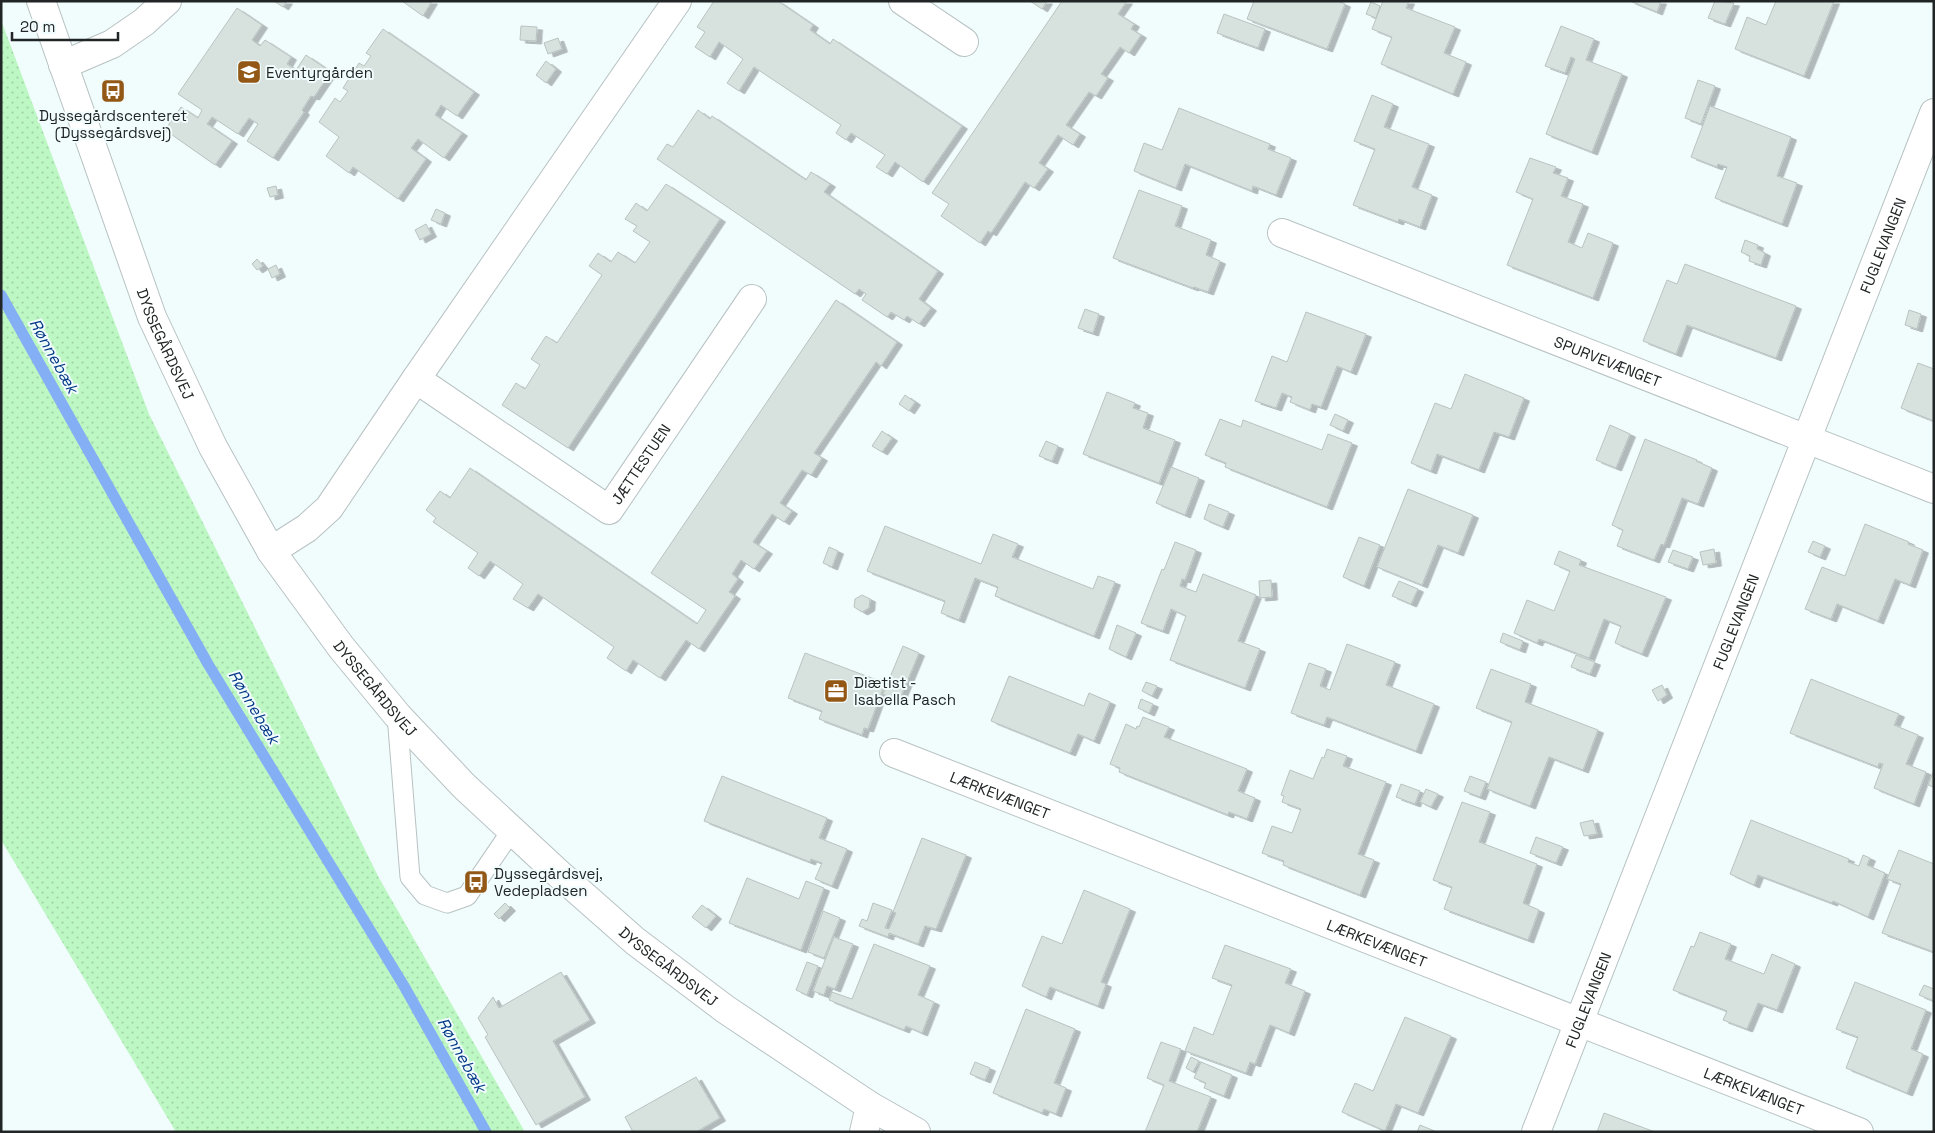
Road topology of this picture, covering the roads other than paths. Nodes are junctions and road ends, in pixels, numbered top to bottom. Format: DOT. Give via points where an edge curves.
graph roads {
  1 [pos="41,1"];
  2 [pos="167,1"];
  3 [pos="677,1"];
  4 [pos="903,1"];
  5 [pos="964,42"];
  6 [pos="63,66"];
  7 [pos="1934,112"];
  8 [pos="1282,232"];
  9 [pos="752,299"];
  10 [pos="416,379"];
  11 [pos="1806,438"];
  12 [pos="1934,489"];
  13 [pos="271,551"];
  14 [pos="397,716"];
  15 [pos="894,753"];
  16 [pos="512,830"];
  17 [pos="1578,1022"];
  18 [pos="868,1119"];
  19 [pos="916,1132"];
  20 [pos="1536,1132"];
  21 [pos="1859,1132"];
  1 -- 6 [label="street, DYSSEGÅRDSVEJ"];
  2 -- 6 [label="street" via="112,44"];
  3 -- 10 [label="street"];
  4 -- 5 [label="street"];
  6 -- 13 [label="street, DYSSEGÅRDSVEJ" via="152,316 213,447"];
  7 -- 11 [label="street, FUGLEVANGEN"];
  8 -- 11 [label="street, SPURVEVÆNGET"];
  9 -- 10 [label="street, JÆTTESTUEN" via="609,510"];
  10 -- 13 [label="street" via="329,508 308,528"];
  11 -- 12 [label="street, SPURVEVÆNGET"];
  11 -- 17 [label="street, FUGLEVANGEN"];
  13 -- 14 [label="street, DYSSEGÅRDSVEJ" via="341,647"];
  14 -- 16 [label="street, DYSSEGÅRDSVEJ" via="464,786"];
  14 -- 16 [label="lane" via="410,877 425,895 447,903 467,896"];
  15 -- 17 [label="street, LÆRKEVÆNGET"];
  16 -- 18 [label="street, DYSSEGÅRDSVEJ" via="635,941"];
  17 -- 20 [label="street, FUGLEVANGEN"];
  17 -- 21 [label="street, LÆRKEVÆNGET"];
  18 -- 19 [label="street, DYSSEGÅRDSVEJ"];
}
